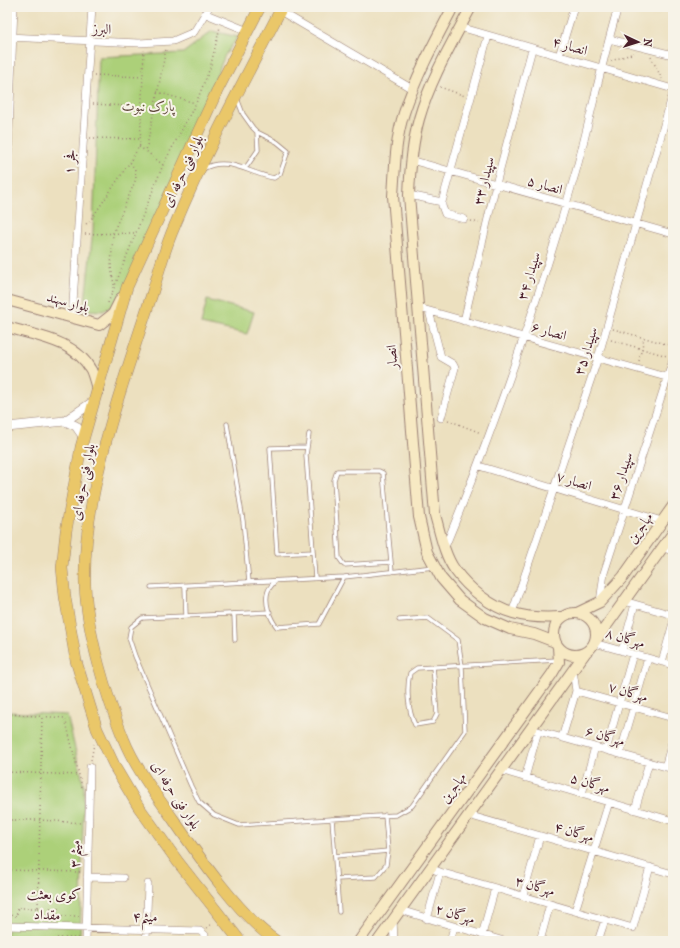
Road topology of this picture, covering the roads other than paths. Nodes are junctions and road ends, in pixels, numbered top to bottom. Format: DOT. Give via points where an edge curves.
graph roads {
  1 [pos="14,7"];
  2 [pos="92,7"];
  3 [pos="210,7"];
  4 [pos="260,7"];
  5 [pos="453,7"];
  6 [pos="471,7"];
  7 [pos="574,7"];
  8 [pos="618,7"];
  9 [pos="281,9"];
  10 [pos="206,14"];
  11 [pos="446,20"];
  12 [pos="460,27"];
  13 [pos="248,31"];
  14 [pos="488,36"];
  15 [pos="10,37"];
  16 [pos="609,39"];
  17 [pos="91,41"];
  18 [pos="532,49"];
  19 [pos="673,55"];
  20 [pos="559,56"];
  21 [pos="603,67"];
  22 [pos="670,89"];
  23 [pos="414,90"];
  24 [pos="673,93"];
  25 [pos="238,94"];
  26 [pos="257,132"];
  27 [pos="411,160"];
  28 [pos="242,167"];
  29 [pos="450,170"];
  30 [pos="197,173"];
  31 [pos="7,180"];
  32 [pos="496,184"];
  33 [pos="409,195"];
  34 [pos="442,202"];
  35 [pos="566,204"];
  36 [pos="464,219"];
  37 [pos="637,224"];
  38 [pos="673,234"];
  39 [pos="127,287"];
  40 [pos="7,300"];
  41 [pos="402,304"];
  42 [pos="419,308"];
  43 [pos="429,310"];
  44 [pos="72,318"];
  45 [pos="464,321"];
  46 [pos="7,327"];
  47 [pos="524,337"];
  48 [pos="598,358"];
  49 [pos="673,359"];
  50 [pos="670,379"];
  51 [pos="98,390"];
  52 [pos="93,402"];
  53 [pos="441,418"];
  54 [pos="65,421"];
  55 [pos="227,424"];
  56 [pos="7,427"];
  57 [pos="309,434"];
  58 [pos="430,446"];
  59 [pos="81,447"];
  60 [pos="307,447"];
  61 [pos="414,447"];
  62 [pos="479,466"];
  63 [pos="554,488"];
  64 [pos="673,506"];
  65 [pos="623,510"];
  66 [pos="662,521"];
  67 [pos="673,533"];
  68 [pos="445,547"];
  69 [pos="663,548"];
  70 [pos="673,550"];
  71 [pos="313,552"];
  72 [pos="391,562"];
  73 [pos="435,567"];
  74 [pos="392,572"];
  75 [pos="344,577"];
  76 [pos="315,578"];
  77 [pos="275,581"];
  78 [pos="249,582"];
  79 [pos="185,586"];
  80 [pos="151,587"];
  81 [pos="624,601"];
  82 [pos="600,602"];
  83 [pos="635,604"];
  84 [pos="270,612"];
  85 [pos="512,613"];
  86 [pos="577,613"];
  87 [pos="234,614"];
  88 [pos="673,615"];
  89 [pos="186,616"];
  90 [pos="561,617"];
  91 [pos="399,620"];
  92 [pos="673,623"];
  93 [pos="235,640"];
  94 [pos="594,643"];
  95 [pos="557,645"];
  96 [pos="622,651"];
  97 [pos="586,652"];
  98 [pos="633,654"];
  99 [pos="648,658"];
  100 [pos="559,660"];
  101 [pos="662,662"];
  102 [pos="673,665"];
  103 [pos="462,666"];
  104 [pos="433,667"];
  105 [pos="573,670"];
  106 [pos="576,690"];
  107 [pos="619,703"];
  108 [pos="634,707"];
  109 [pos="673,718"];
  110 [pos="535,730"];
  111 [pos="562,738"];
  112 [pos="673,739"];
  113 [pos="595,747"];
  114 [pos="606,750"];
  115 [pos="620,754"];
  116 [pos="649,762"];
  117 [pos="90,766"];
  118 [pos="665,767"];
  119 [pos="673,769"];
  120 [pos="500,770"];
  121 [pos="525,778"];
  122 [pos="582,794"];
  123 [pos="609,802"];
  124 [pos="458,806"];
  125 [pos="635,810"];
  126 [pos="385,815"];
  127 [pos="468,815"];
  128 [pos="332,819"];
  129 [pos="673,820"];
  130 [pos="540,836"];
  131 [pos="388,851"];
  132 [pos="594,851"];
  133 [pos="335,856"];
  134 [pos="418,860"];
  135 [pos="650,867"];
  136 [pos="430,868"];
  137 [pos="440,872"];
  138 [pos="673,874"];
  139 [pos="87,876"];
  140 [pos="123,878"];
  141 [pos="337,880"];
  142 [pos="148,884"];
  143 [pos="495,888"];
  144 [pos="523,896"];
  145 [pos="550,904"];
  146 [pos="400,910"];
  147 [pos="575,911"];
  148 [pos="339,912"];
  149 [pos="393,919"];
  150 [pos="427,919"];
  151 [pos="605,920"];
  152 [pos="7,926"];
  153 [pos="454,927"];
  154 [pos="82,929"];
  155 [pos="146,930"];
  156 [pos="482,935"];
  157 [pos="82,940"];
  158 [pos="146,941"];
  159 [pos="205,941"];
  160 [pos="240,941"];
  161 [pos="276,941"];
  162 [pos="359,941"];
  163 [pos="378,941"];
  164 [pos="394,941"];
  165 [pos="450,941"];
  166 [pos="504,941"];
  167 [pos="540,941"];
  168 [pos="598,941"];
  1 -- 15 [label="street"];
  2 -- 17 [label="street, فجر ۱"];
  3 -- 10 [label="street"];
  4 -- 13 [label="main road, بلوار فنی حرفه ای"];
  5 -- 11 [label="main road, انصار"];
  6 -- 12 [label="main road"];
  7 -- 20 [label="street"];
  8 -- 16 [label="street, سپیدار ۳۴"];
  9 -- 23 [label="street"];
  9 -- 25 [label="main road, بلوار فنی حرفه ای"];
  10 -- 13 [label="street"];
  10 -- 17 [label="street, البرز" via="194,32 173,41"];
  11 -- 12 [label="main road"];
  11 -- 23 [label="main road, انصار"];
  12 -- 14 [label="street, انصار ۴"];
  12 -- 27 [label="main road" via="419,119"];
  13 -- 39 [label="main road, بلوار فنی حرفه ای" via="216,93"];
  14 -- 18 [label="street, انصار ۴"];
  14 -- 29 [label="street"];
  15 -- 17 [label="street, البرز"];
  15 -- 31 [label="street"];
  16 -- 19 [label="street"];
  16 -- 21 [label="street, سپیدار ۳۴"];
  17 -- 44 [label="street, فجر ۱"];
  18 -- 20 [label="street, انصار ۴"];
  18 -- 32 [label="street, سپیدار ۳۳"];
  20 -- 21 [label="street, انصار ۴"];
  21 -- 22 [label="street, انصار ۴"];
  21 -- 35 [label="street, سپیدار ۳۴"];
  23 -- 41 [label="main road, انصار" via="404,114 395,155 393,196"];
  24 -- 37 [label="street, سپیدار ۳۵"];
  25 -- 26 [label="lane" via="238,104"];
  25 -- 30 [label="main road, بلوار فنی حرفه ای"];
  26 -- 28 [label="lane" via="258,150 248,166"];
  26 -- 28 [label="lane" via="288,151 280,174 274,178"];
  27 -- 29 [label="street, انصار ۵"];
  27 -- 33 [label="main road"];
  28 -- 30 [label="lane" via="212,164"];
  29 -- 32 [label="street, انصار ۵"];
  29 -- 34 [label="street"];
  30 -- 161 [label="main road, بلوار فنی حرفه ای" via="173,228 131,355 102,455 88,534 85,585 92,634 105,687 125,742 156,795 194,850 228,892 265,933"];
  32 -- 35 [label="street, انصار ۵"];
  32 -- 45 [label="street, سپیدار ۳۳"];
  33 -- 34 [label="street"];
  33 -- 42 [label="main road"];
  34 -- 36 [label="street" via="445,214"];
  35 -- 37 [label="street, انصار ۵"];
  35 -- 47 [label="street, سپیدار ۳۴"];
  37 -- 38 [label="street, انصار ۵"];
  37 -- 48 [label="street, سپیدار ۳۵"];
  39 -- 44 [label="main road, بلوار سهند" via="113,314 100,325"];
  39 -- 51 [label="main road, بلوار فنی حرفه ای"];
  40 -- 44 [label="main road, بلوار سهند"];
  41 -- 42 [label="main road"];
  41 -- 61 [label="main road, انصار"];
  42 -- 43 [label="street, انصار ۶"];
  42 -- 58 [label="main road"];
  43 -- 45 [label="street, انصار ۶"];
  43 -- 53 [label="street" via="441,357 454,366"];
  45 -- 47 [label="street, انصار ۶"];
  46 -- 51 [label="main road" via="59,342 78,353 91,370"];
  47 -- 48 [label="street, انصار ۶"];
  47 -- 62 [label="street, سپیدار ۳۴"];
  48 -- 50 [label="street, انصار ۶"];
  48 -- 63 [label="street, سپیدار ۳۵"];
  49 -- 50 [label="street, سپیدار ۳۶"];
  50 -- 65 [label="street, سپیدار ۳۶"];
  51 -- 52 [label="main road, بلوار فنی حرفه ای"];
  52 -- 54 [label="street"];
  52 -- 59 [label="main road, بلوار فنی حرفه ای"];
  54 -- 56 [label="street"];
  54 -- 59 [label="street" via="76,426 83,436"];
  55 -- 78 [label="lane" via="243,521"];
  57 -- 60 [label="lane"];
  58 -- 61 [label="main road"];
  58 -- 68 [label="main road" via="435,515"];
  59 -- 160 [label="main road, بلوار فنی حرفه ای" via="67,523 62,568 64,597 76,661 88,704 116,769 138,806"];
  60 -- 71 [label="lane"];
  60 -- 71 [label="lane" via="270,448 277,554"];
  61 -- 73 [label="main road, انصار" via="419,517 427,552"];
  62 -- 63 [label="street, انصار ۷"];
  62 -- 68 [label="street, سپیدار ۳۴"];
  63 -- 65 [label="street, انصار ۷"];
  63 -- 85 [label="street, سپیدار ۳۵"];
  64 -- 66 [label="main road, مهاجرین"];
  65 -- 66 [label="street, انصار ۷"];
  65 -- 82 [label="street, سپیدار ۳۶" via="604,573"];
  66 -- 82 [label="main road, مهاجرین" via="623,576"];
  67 -- 69 [label="main road"];
  68 -- 85 [label="main road" via="454,569 471,588 493,604"];
  69 -- 70 [label="street"];
  69 -- 81 [label="main road"];
  71 -- 76 [label="lane"];
  72 -- 72 [label="lane" via="383,473 337,471 334,480 339,558 344,565"];
  72 -- 74 [label="lane"];
  73 -- 74 [label="lane"];
  73 -- 95 [label="main road, انصار" via="460,600 485,618 510,629 534,634"];
  74 -- 75 [label="lane"];
  75 -- 76 [label="lane"];
  75 -- 84 [label="lane" via="319,624 277,627 271,620"];
  76 -- 77 [label="lane"];
  77 -- 78 [label="lane"];
  77 -- 84 [label="lane" via="268,591"];
  78 -- 79 [label="lane"];
  79 -- 80 [label="lane"];
  79 -- 89 [label="lane"];
  81 -- 83 [label="street"];
  81 -- 94 [label="main road"];
  82 -- 86 [label="main road, مهاجرین"];
  83 -- 88 [label="street"];
  83 -- 96 [label="street"];
  84 -- 87 [label="lane"];
  85 -- 90 [label="main road" via="537,618"];
  86 -- 90 [label="main road"];
  86 -- 94 [label="main road" via="587,617 594,626"];
  87 -- 89 [label="lane"];
  87 -- 93 [label="lane"];
  89 -- 128 [label="lane" via="142,618 131,627 129,638 199,802 214,815 239,825"];
  90 -- 95 [label="main road" via="555,626 554,637"];
  91 -- 103 [label="lane" via="428,618 434,622 458,640"];
  92 -- 101 [label="street"];
  94 -- 96 [label="street, مهرگان ۸"];
  94 -- 97 [label="main road"];
  95 -- 97 [label="main road" via="562,651 574,655"];
  95 -- 100 [label="main road"];
  96 -- 98 [label="street, مهرگان ۸"];
  97 -- 105 [label="main road, مهاجرین"];
  98 -- 99 [label="street, مهرگان ۸"];
  98 -- 107 [label="street"];
  99 -- 101 [label="street, مهرگان ۸"];
  99 -- 108 [label="street"];
  100 -- 103 [label="lane"];
  100 -- 124 [label="main road, مهاجرین" via="552,674"];
  101 -- 102 [label="street, مهرگان ۸"];
  103 -- 104 [label="lane"];
  103 -- 126 [label="lane" via="465,731 412,806 396,815"];
  104 -- 104 [label="lane" via="416,668 410,672 407,682 411,716 415,725 433,722 437,714"];
  105 -- 106 [label="street"];
  105 -- 110 [label="main road, مهاجرین"];
  106 -- 107 [label="street, مهرگان ۷"];
  106 -- 111 [label="street"];
  107 -- 108 [label="street, مهرگان ۷"];
  107 -- 114 [label="street"];
  108 -- 109 [label="street, مهرگان ۷"];
  108 -- 115 [label="street"];
  110 -- 111 [label="street, مهرگان ۶"];
  110 -- 120 [label="main road, مهاجرین"];
  110 -- 121 [label="street"];
  111 -- 113 [label="street, مهرگان ۶"];
  112 -- 118 [label="street"];
  113 -- 114 [label="street, مهرگان ۶"];
  113 -- 122 [label="street"];
  114 -- 115 [label="street, مهرگان ۶"];
  115 -- 116 [label="street, مهرگان ۶"];
  116 -- 118 [label="street, مهرگان ۶"];
  116 -- 125 [label="street"];
  117 -- 139 [label="street, میثم ۳"];
  118 -- 119 [label="street, مهرگان ۶"];
  120 -- 121 [label="street, مهرگان ۵"];
  120 -- 127 [label="main road, مهاجرین"];
  121 -- 122 [label="street, مهرگان ۵"];
  122 -- 123 [label="street, مهرگان ۵"];
  123 -- 125 [label="street, مهرگان ۵"];
  123 -- 132 [label="street"];
  124 -- 127 [label="main road"];
  124 -- 134 [label="main road, مهاجرین"];
  125 -- 129 [label="street, مهرگان ۵"];
  126 -- 128 [label="lane"];
  126 -- 131 [label="lane"];
  127 -- 130 [label="street, مهرگان ۴"];
  127 -- 136 [label="main road, مهاجرین"];
  128 -- 133 [label="lane"];
  130 -- 132 [label="street, مهرگان ۴"];
  130 -- 144 [label="street"];
  131 -- 133 [label="lane"];
  131 -- 141 [label="lane" via="386,865 376,877"];
  132 -- 135 [label="street, مهرگان ۴"];
  132 -- 147 [label="street"];
  133 -- 141 [label="lane"];
  134 -- 136 [label="main road"];
  134 -- 162 [label="main road, مهاجرین"];
  135 -- 138 [label="street, مهرگان ۴"];
  135 -- 151 [label="street, مهرگان ۳" via="633,928"];
  136 -- 137 [label="street, مهرگان ۳"];
  136 -- 146 [label="main road, مهاجرین"];
  137 -- 143 [label="street, مهرگان ۳"];
  137 -- 150 [label="street"];
  139 -- 140 [label="street"];
  139 -- 154 [label="street, میثم ۳" via="86,916"];
  141 -- 148 [label="lane"];
  142 -- 155 [label="street"];
  143 -- 144 [label="street, مهرگان ۳"];
  143 -- 156 [label="street"];
  144 -- 145 [label="street, مهرگان ۳"];
  145 -- 147 [label="street, مهرگان ۳"];
  145 -- 167 [label="street"];
  146 -- 149 [label="main road, مهاجرین"];
  146 -- 150 [label="street, مهرگان ۲"];
  147 -- 151 [label="street, مهرگان ۳"];
  149 -- 163 [label="main road, مهاجرین"];
  149 -- 164 [label="street"];
  150 -- 153 [label="street, مهرگان ۲"];
  151 -- 168 [label="street"];
  152 -- 154 [label="street, مقداد"];
  153 -- 156 [label="street, مهرگان ۲"];
  153 -- 165 [label="street"];
  154 -- 155 [label="street, میثم۴"];
  154 -- 157 [label="street, میثم ۳"];
  155 -- 158 [label="street"];
  155 -- 159 [label="street, میثم۴" via="203,933"];
  156 -- 166 [label="street, مهرگان ۲"];
}
